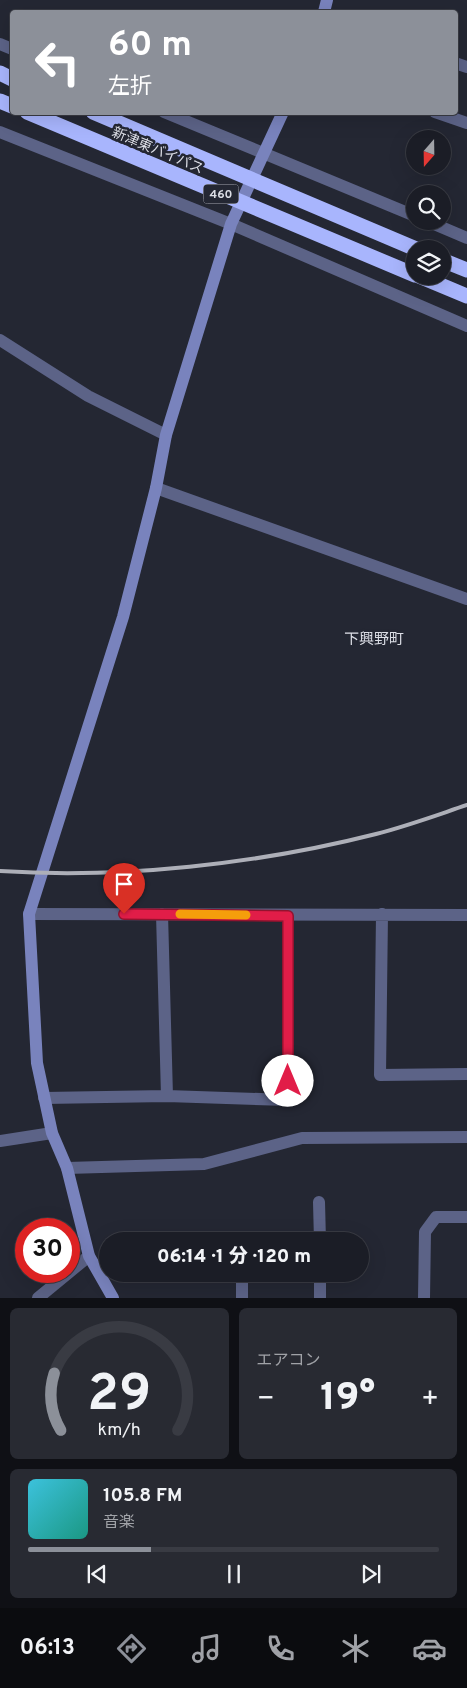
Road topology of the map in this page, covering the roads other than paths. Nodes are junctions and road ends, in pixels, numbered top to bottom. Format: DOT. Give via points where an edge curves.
graph roads {
  1 [pos="34,115"];
  2 [pos="100,115"];
  3 [pos="171,115"];
  4 [pos="282,115"];
  5 [pos="444,115"];
  6 [pos="467,123"];
  7 [pos="0,132"];
  8 [pos="263,154"];
  9 [pos="406,212"];
  10 [pos="231,224"];
  11 [pos="448,230"];
  12 [pos="467,238"];
  13 [pos="406,245"];
  14 [pos="451,264"];
  15 [pos="467,270"];
  16 [pos="406,271"];
  17 [pos="441,285"];
  18 [pos="467,296"];
  19 [pos="467,326"];
  20 [pos="0,340"];
  21 [pos="166,435"];
  22 [pos="156,488"];
  23 [pos="467,598"];
  24 [pos="29,914"];
  25 [pos="162,914"];
  26 [pos="382,914"];
  27 [pos="467,915"];
  28 [pos="288,916"];
  29 [pos="467,1074"];
  30 [pos="167,1096"];
  31 [pos="44,1098"];
  32 [pos="52,1134"];
  33 [pos="467,1137"];
  34 [pos="0,1141"];
  35 [pos="67,1168"];
  36 [pos="319,1202"];
  37 [pos="467,1217"];
  38 [pos="320,1232"];
  39 [pos="89,1256"];
  40 [pos="242,1282"];
  41 [pos="320,1282"];
  42 [pos="38,1298"];
  43 [pos="113,1298"];
  44 [pos="242,1298"];
  45 [pos="320,1298"];
  46 [pos="424,1298"];
  1 -- 16 [label="highway, 新津東バイパス / 460, bridge"];
  2 -- 13 [label="highway, 新津東バイパス / 460, bridge"];
  3 -- 8 [label="street"];
  4 -- 8 [label="street"];
  5 -- 6 [label="street"];
  7 -- 10 [label="street"];
  8 -- 9 [label="street"];
  8 -- 10 [label="street"];
  10 -- 19 [label="street"];
  10 -- 21 [label="street"];
  11 -- 12 [label="street"];
  14 -- 15 [label="highway"];
  17 -- 18 [label="highway"];
  20 -- 21 [label="street" via="88,396"];
  21 -- 22 [label="street"];
  22 -- 23 [label="street"];
  22 -- 24 [label="street" via="123,617"];
  24 -- 25 [label="street"];
  24 -- 31 [label="street" via="37,1063"];
  25 -- 28 [label="street"];
  25 -- 30 [label="street"];
  26 -- 27 [label="street"];
  26 -- 28 [label="street"];
  26 -- 29 [label="street" via="380,1075"];
  28 -- 30 [label="street" via="288,1100"];
  30 -- 31 [label="street"];
  31 -- 32 [label="street"];
  32 -- 34 [label="street"];
  32 -- 35 [label="street"];
  33 -- 35 [label="street" via="302,1138 204,1164"];
  35 -- 39 [label="street"];
  36 -- 38 [label="street"];
  37 -- 46 [label="street" via="436,1217 425,1232"];
  39 -- 42 [label="street"];
  39 -- 43 [label="street"];
  40 -- 44 [label="street"];
  41 -- 45 [label="street"];
}
